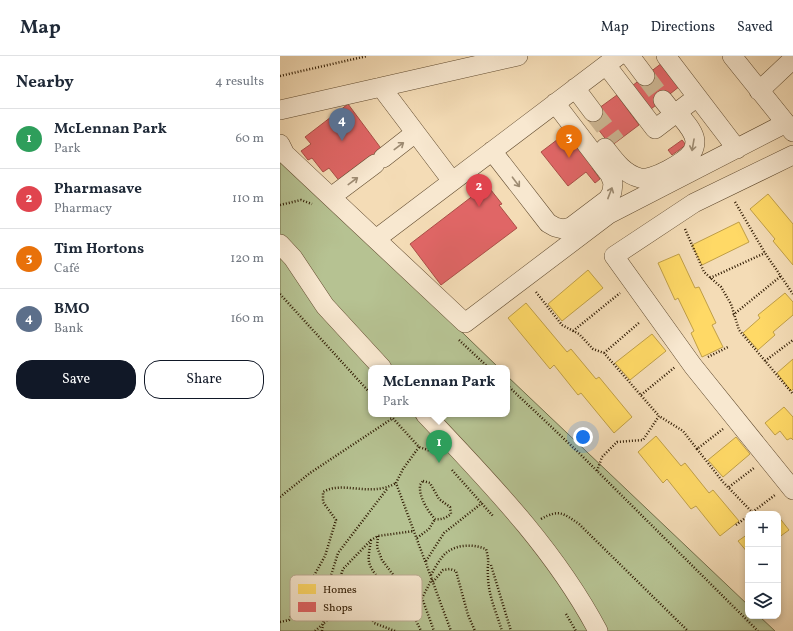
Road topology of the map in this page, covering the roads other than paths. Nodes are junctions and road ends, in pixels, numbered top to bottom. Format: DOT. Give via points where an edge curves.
graph roads {
  1 [pos="518,56"];
  2 [pos="630,56"];
  3 [pos="666,56"];
  4 [pos="732,56"];
  5 [pos="789,59"];
  6 [pos="612,61"];
  7 [pos="645,76"];
  8 [pos="380,87"];
  9 [pos="759,91"];
  10 [pos="565,96"];
  11 [pos="697,97"];
  12 [pos="671,109"];
  13 [pos="280,110"];
  14 [pos="593,112"];
  15 [pos="789,128"];
  16 [pos="415,133"];
  17 [pos="616,142"];
  18 [pos="280,144"];
  19 [pos="737,148"];
  20 [pos="492,151"];
  21 [pos="793,155"];
  22 [pos="632,173"];
  23 [pos="452,181"];
  24 [pos="331,197"];
  25 [pos="376,239"];
  26 [pos="280,244"];
  27 [pos="379,365"];
  28 [pos="428,417"];
  29 [pos="791,487"];
  30 [pos="598,631"];
  1 -- 8 [label="street"];
  2 -- 7 [label="street"];
  3 -- 11 [label="street"];
  4 -- 9 [label="street"];
  5 -- 9 [label="street"];
  6 -- 10 [label="street"];
  6 -- 12 [label="street" via="655,129"];
  8 -- 13 [label="street"];
  8 -- 16 [label="street"];
  9 -- 15 [label="street"];
  10 -- 14 [label="street"];
  10 -- 20 [label="street"];
  20 -- 10 [label="street, one-way" via="548,223 563,229 571,227 608,199 613,183"];
  10 -- 22 [label="street" via="620,168"];
  11 -- 12 [label="street"];
  11 -- 19 [label="street"];
  12 -- 22 [label="street, one-way" via="693,134 695,144 691,154 650,178 640,178"];
  15 -- 19 [label="street"];
  16 -- 23 [label="street"];
  24 -- 16 [label="street, one-way"];
  17 -- 22 [label="street" via="630,161"];
  18 -- 24 [label="street" via="285,154"];
  19 -- 25 [label="street" via="609,214 465,323"];
  20 -- 23 [label="street"];
  21 -- 29 [label="street" via="694,203 614,256 693,366"];
  23 -- 25 [label="street"];
  24 -- 25 [label="street"];
  26 -- 27 [label="street" via="293,258 325,306"];
  28 -- 30 [label="street" via="529,528 564,574"];
}
